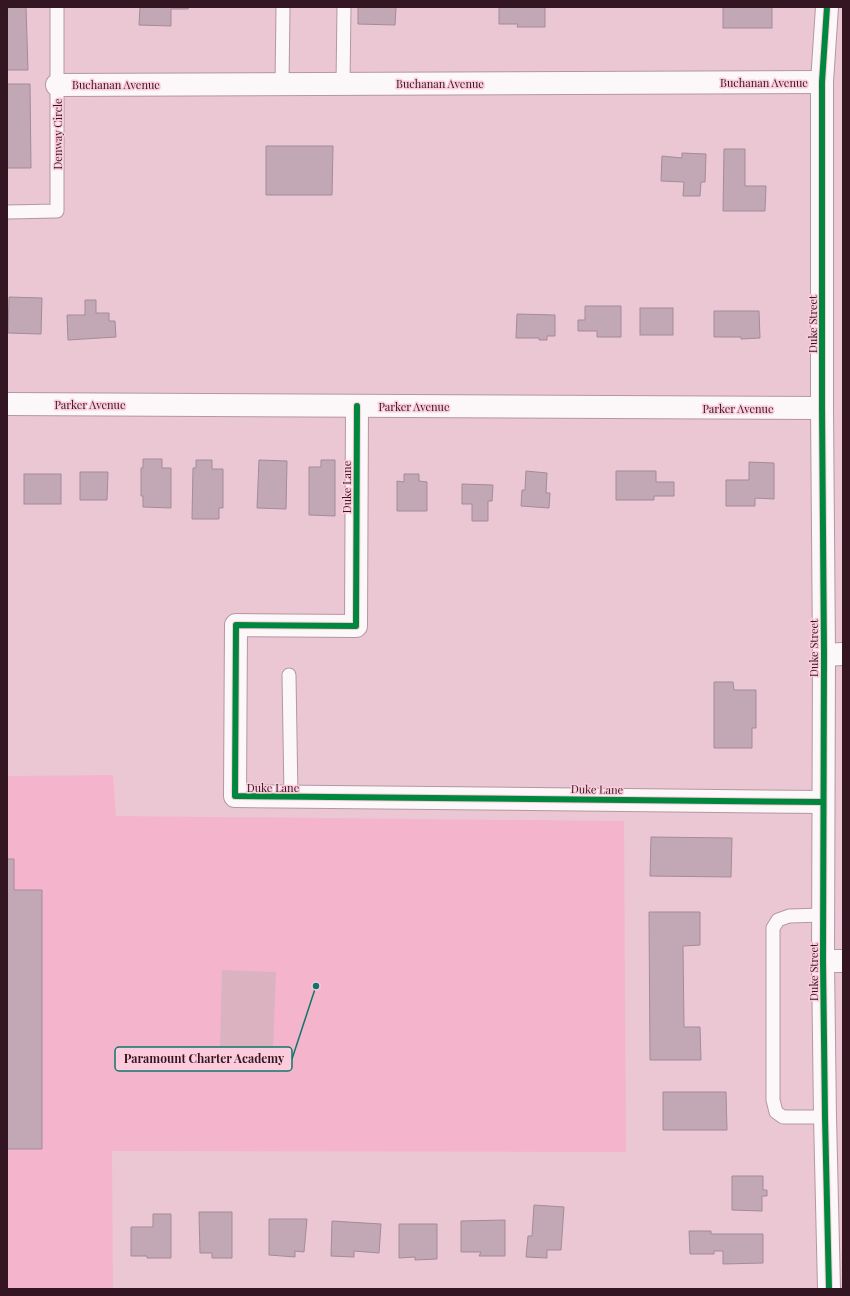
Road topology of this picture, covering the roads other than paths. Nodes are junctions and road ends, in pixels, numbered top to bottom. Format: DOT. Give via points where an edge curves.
graph roads {
  1 [pos="57,7"];
  2 [pos="284,7"];
  3 [pos="344,7"];
  4 [pos="827,7"];
  5 [pos="822,82"];
  6 [pos="282,84"];
  7 [pos="343,84"];
  8 [pos="57,85"];
  9 [pos="7,212"];
  10 [pos="7,404"];
  11 [pos="357,406"];
  12 [pos="822,408"];
  13 [pos="833,655"];
  14 [pos="289,675"];
  15 [pos="291,797"];
  16 [pos="823,802"];
  17 [pos="823,916"];
  18 [pos="833,961"];
  19 [pos="825,1118"];
  20 [pos="829,1289"];
  1 -- 8 [label="lane, Denway Circle"];
  2 -- 6 [label="lane"];
  3 -- 7 [label="lane"];
  4 -- 5 [label="street, Duke Street"];
  5 -- 7 [label="street, Buchanan Avenue"];
  5 -- 12 [label="street, Duke Street"];
  6 -- 7 [label="street, Buchanan Avenue"];
  6 -- 8 [label="street, Buchanan Avenue"];
  8 -- 9 [label="lane, Denway Circle" via="57,211"];
  10 -- 11 [label="street, Parker Avenue"];
  11 -- 12 [label="street, Parker Avenue"];
  11 -- 15 [label="street, Duke Lane" via="356,626 236,625 235,796"];
  12 -- 13 [label="street, Duke Street"];
  13 -- 16 [label="street, Duke Street"];
  14 -- 15 [label="lane"];
  15 -- 16 [label="street, Duke Lane"];
  16 -- 17 [label="street, Duke Street"];
  17 -- 18 [label="street, Duke Street"];
  17 -- 19 [label="lane" via="789,916 778,920 773,928 773,1100 776,1112 783,1117"];
  18 -- 19 [label="street, Duke Street"];
  19 -- 20 [label="street, Duke Street"];
}
